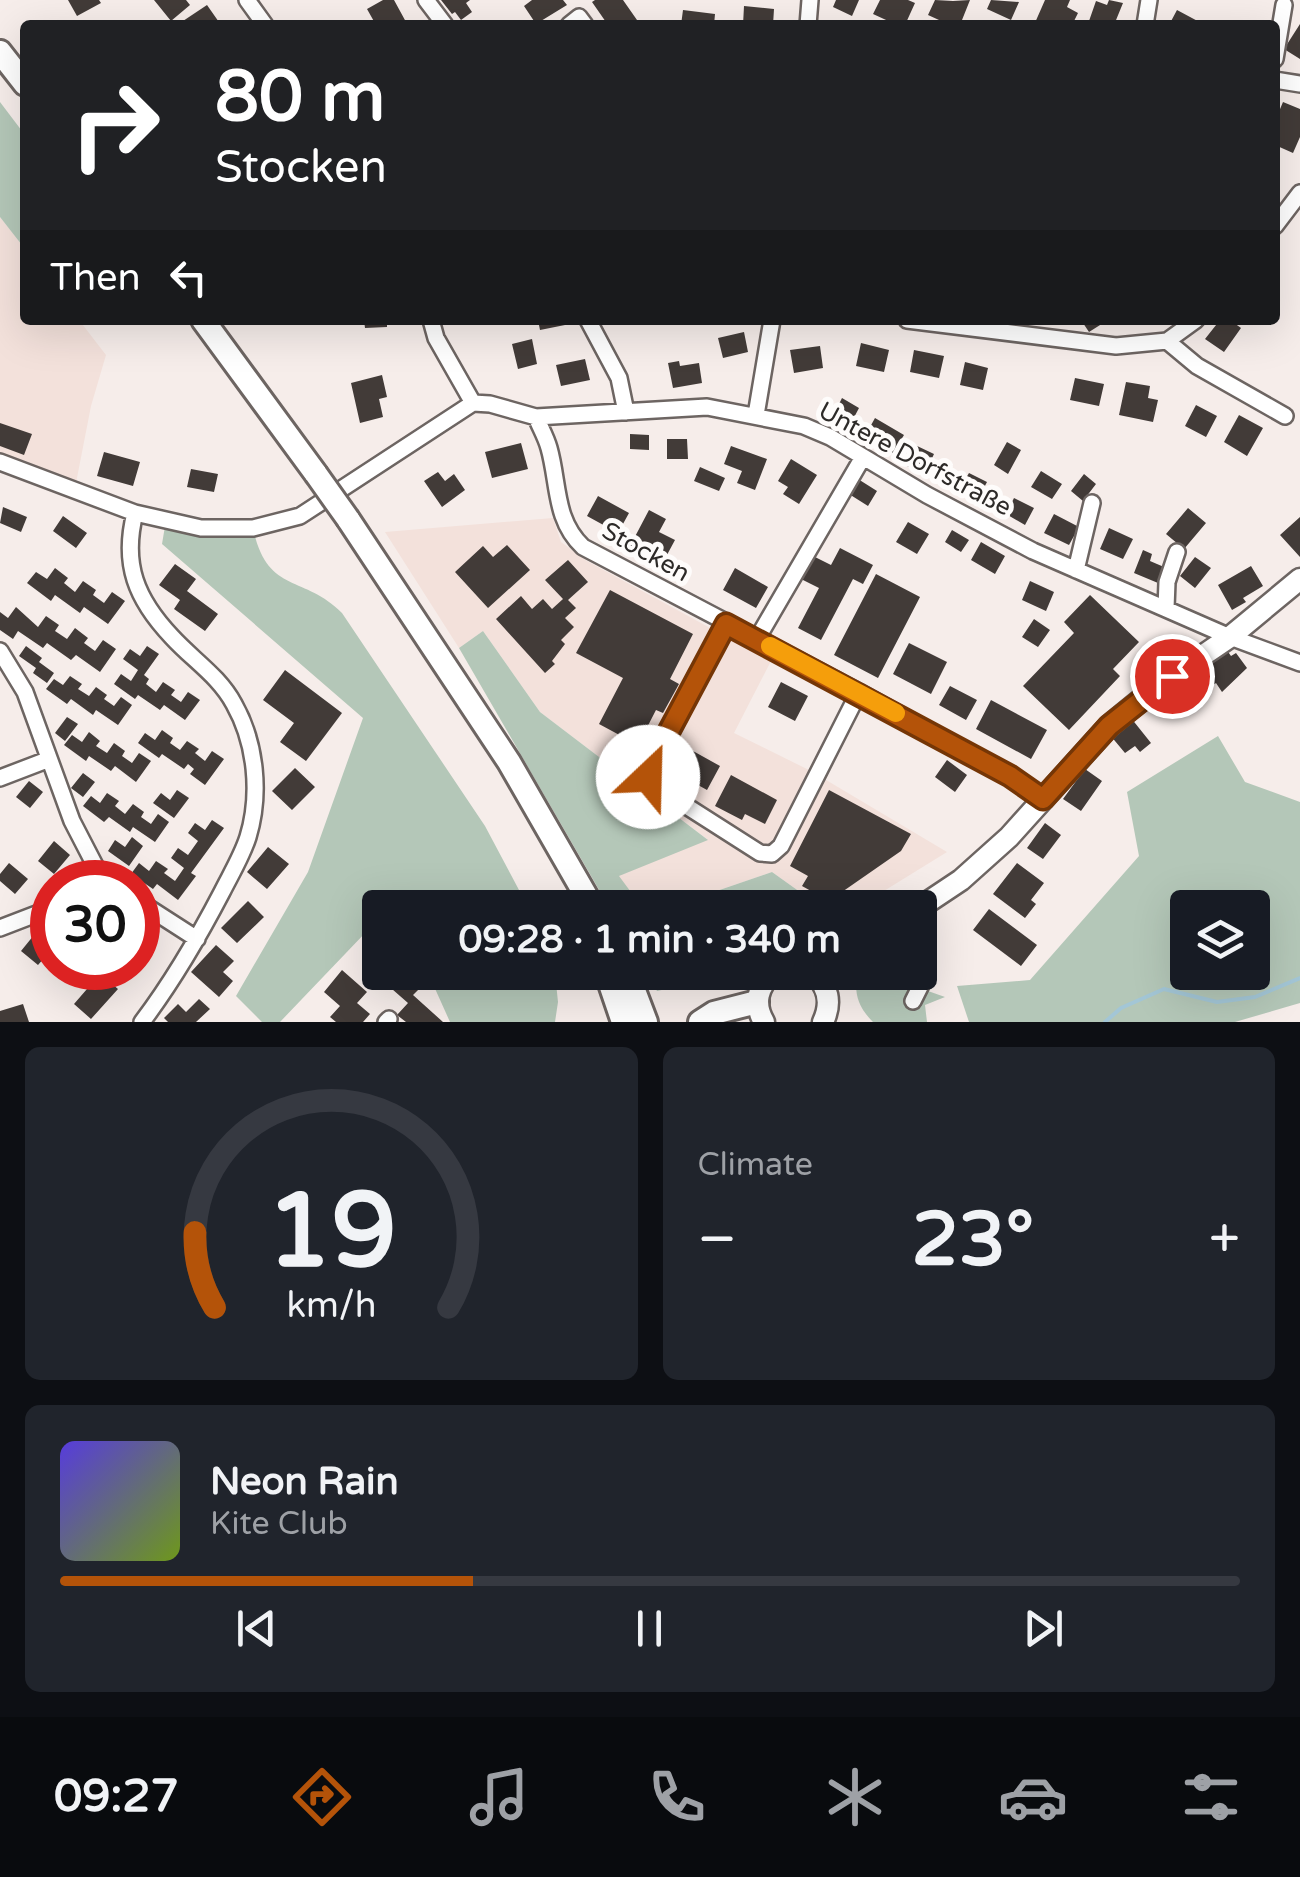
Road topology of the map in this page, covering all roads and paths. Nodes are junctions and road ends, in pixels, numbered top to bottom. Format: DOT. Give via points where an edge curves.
graph roads {
  1 [pos="1284,5"];
  2 [pos="1280,29"];
  3 [pos="0,52"];
  4 [pos="20,78"];
  5 [pos="1300,193"];
  6 [pos="1280,219"];
  7 [pos="207,325"];
  8 [pos="432,325"];
  9 [pos="590,325"];
  10 [pos="771,325"];
  11 [pos="947,325"];
  12 [pos="1189,325"];
  13 [pos="1168,340"];
  14 [pos="473,403"];
  15 [pos="626,412"];
  16 [pos="756,415"];
  17 [pos="1286,416"];
  18 [pos="536,417"];
  19 [pos="864,457"];
  20 [pos="0,462"];
  21 [pos="1092,503"];
  22 [pos="135,513"];
  23 [pos="1177,552"];
  24 [pos="1076,570"];
  25 [pos="1300,579"];
  26 [pos="1166,608"];
  27 [pos="726,624"];
  28 [pos="1230,637"];
  29 [pos="756,639"];
  30 [pos="0,651"];
  31 [pos="1300,663"];
  32 [pos="859,692"];
  33 [pos="47,760"];
  34 [pos="0,778"];
  35 [pos="1043,799"];
  36 [pos="563,851"];
  37 [pos="92,860"];
  38 [pos="577,890"];
  39 [pos="584,890"];
  40 [pos="937,896"];
  41 [pos="160,915"];
  42 [pos="30,916"];
  43 [pos="0,928"];
  44 [pos="197,939"];
  45 [pos="618,990"];
  46 [pos="630,990"];
  47 [pos="827,990"];
  48 [pos="918,990"];
  49 [pos="913,1001"];
  50 [pos="760,1012"];
  51 [pos="638,1020"];
  52 [pos="142,1022"];
  53 [pos="700,1022"];
  54 [pos="823,1022"];
  1 -- 2 [label="street"];
  3 -- 4 [label="highway"];
  5 -- 6 [label="street"];
  7 -- 36 [label="highway, bridge" via="348,519"];
  8 -- 14 [label="street"];
  9 -- 15 [label="street" via="620,378"];
  10 -- 16 [label="street"];
  11 -- 13 [label="street" via="1116,346"];
  12 -- 13 [label="street"];
  13 -- 17 [label="street" via="1196,366"];
  14 -- 18 [label="street, Untere Dorfstraße"];
  14 -- 22 [label="street" via="300,516 252,528 201,528"];
  15 -- 16 [label="street, Untere Dorfstraße" via="707,407"];
  15 -- 18 [label="street, Untere Dorfstraße"];
  16 -- 19 [label="street, Untere Dorfstraße" via="804,426"];
  18 -- 27 [label="street, Stocken" via="571,536"];
  19 -- 24 [label="street, Untere Dorfstraße"];
  19 -- 29 [label="street"];
  20 -- 22 [label="street"];
  21 -- 24 [label="street"];
  22 -- 44 [label="street" via="128,554 142,598 233,702 254,767 248,836"];
  23 -- 26 [label="street"];
  24 -- 26 [label="street, Untere Dorfstraße"];
  25 -- 28 [label="main road"];
  26 -- 28 [label="street, Untere Dorfstraße"];
  27 -- 29 [label="street, Stocken"];
  27 -- 32 [label="street" via="648,777 760,853 782,846"];
  28 -- 31 [label="street, Untere Dorfstraße"];
  28 -- 35 [label="main road" via="1109,726"];
  29 -- 32 [label="street, Stocken"];
  30 -- 33 [label="street" via="25,692"];
  32 -- 35 [label="street, Stocken"];
  33 -- 34 [label="street"];
  33 -- 37 [label="street"];
  35 -- 40 [label="main road" via="1009,837"];
  36 -- 38 [label="highway"];
  36 -- 39 [label="highway"];
  41 -- 44 [label="street"];
  42 -- 43 [label="street"];
  44 -- 52 [label="street"];
  45 -- 51 [label="highway"];
  46 -- 51 [label="highway"];
  47 -- 54 [label="main road"];
  48 -- 49 [label="street"];
  50 -- 53 [label="highway" via="714,1013"];
}
